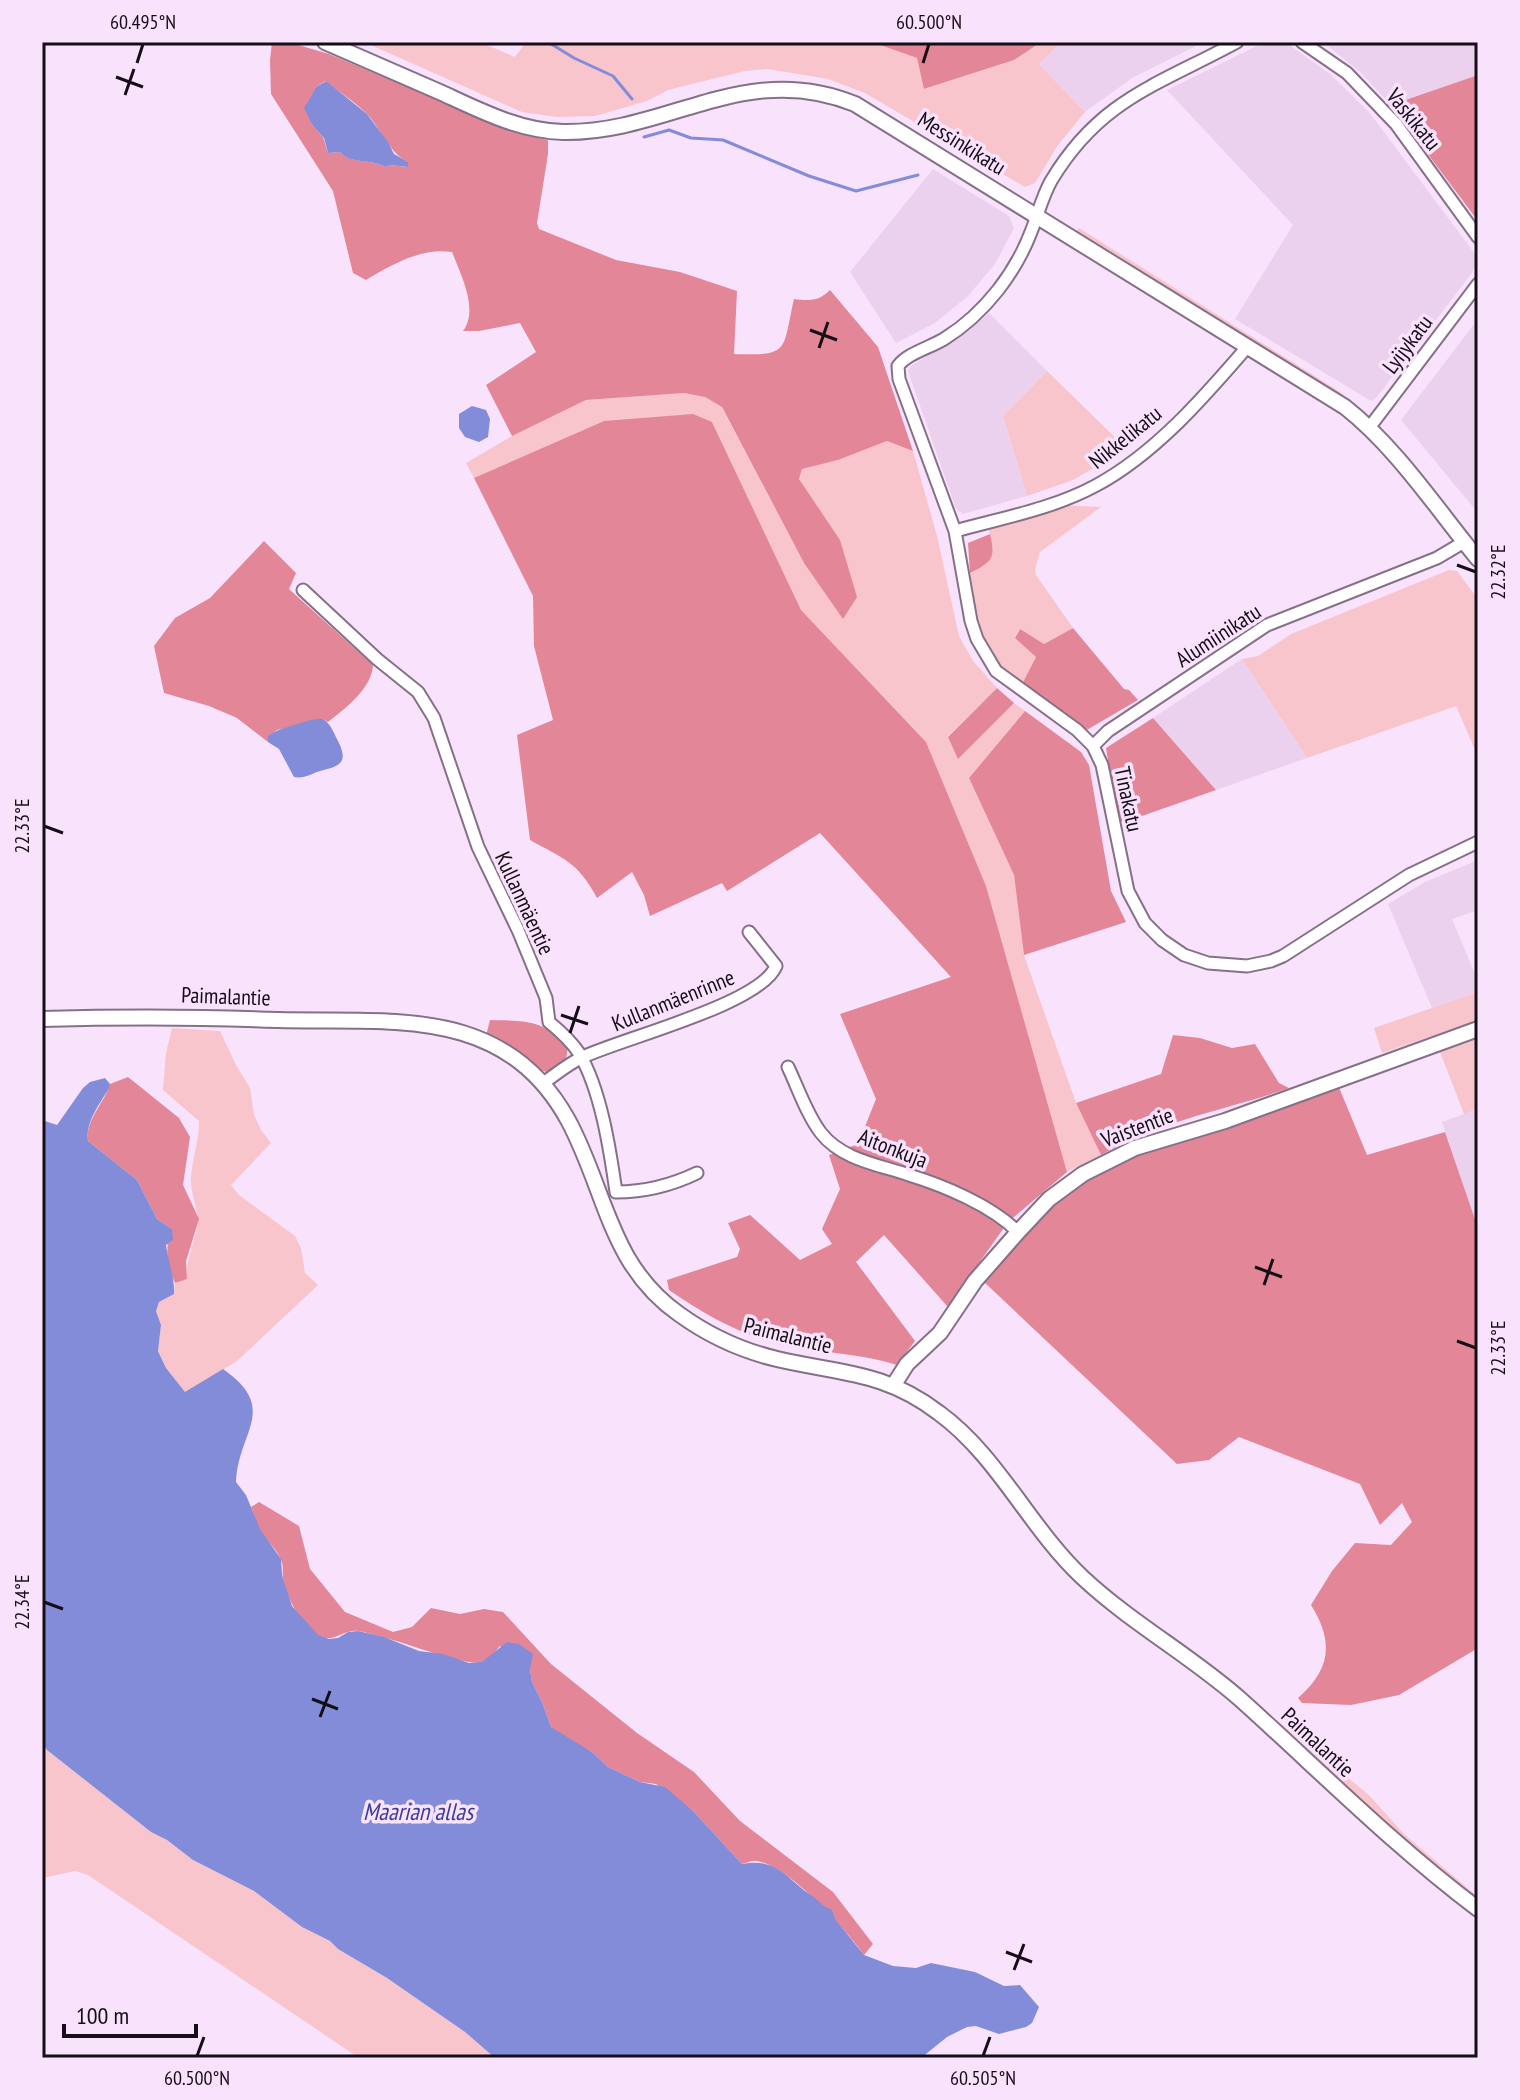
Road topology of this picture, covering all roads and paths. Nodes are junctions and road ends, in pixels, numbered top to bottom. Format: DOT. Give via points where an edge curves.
graph roads {
  1 [pos="325,42"];
  2 [pos="1237,42"];
  3 [pos="1302,42"];
  4 [pos="1037,215"];
  5 [pos="1478,237"];
  6 [pos="1478,284"];
  7 [pos="1248,346"];
  8 [pos="1369,428"];
  9 [pos="955,531"];
  10 [pos="1464,542"];
  11 [pos="1478,559"];
  12 [pos="303,590"];
  13 [pos="1093,746"];
  14 [pos="1478,842"];
  15 [pos="749,932"];
  16 [pos="42,1019"];
  17 [pos="1478,1029"];
  18 [pos="581,1057"];
  19 [pos="788,1067"];
  20 [pos="542,1084"];
  21 [pos="697,1173"];
  22 [pos="1018,1232"];
  23 [pos="893,1386"];
  24 [pos="1478,1909"];
  1 -- 4 [label="street, Messinkikatu" via="499,118 542,131 608,129 747,91 794,89 836,97 865,109"];
  2 -- 4 [label="street" via="1138,92 1098,122 1050,184"];
  3 -- 5 [label="street, Vaskikatu" via="1347,73 1396,124"];
  4 -- 7 [label="street, Messinkikatu"];
  4 -- 9 [label="street, Tinakatu" via="1024,251 982,307 947,337 898,366"];
  6 -- 8 [label="street, Lyijykatu"];
  7 -- 8 [label="street, Messinkikatu"];
  7 -- 9 [label="street, Nikkelikatu" via="1161,437 1108,478 1056,504"];
  8 -- 10 [label="street, Messinkikatu"];
  9 -- 13 [label="street, Tinakatu" via="971,621 986,656 1010,683"];
  10 -- 11 [label="street, Messinkikatu"];
  10 -- 13 [label="street, Alumiinikatu" via="1437,558 1267,625"];
  12 -- 18 [label="street, Kullanmäentie" via="426,704 478,847 546,998 549,1022"];
  13 -- 14 [label="street, Tinakatu" via="1102,765 1133,903 1162,940 1208,963 1247,966 1283,956 1409,875"];
  15 -- 18 [label="street, Kullanmäenrinne" via="776,966 763,982 724,1004"];
  16 -- 20 [label="street, Paimalantie" via="152,1016 429,1023 498,1048"];
  17 -- 22 [label="street, Vaistentie" via="1110,1159 1049,1199"];
  18 -- 20 [label="street, Kullanmäenrinne"];
  18 -- 21 [label="street, Kullanmäentie" via="605,1128 616,1192 648,1189"];
  19 -- 22 [label="street, Aitonkuja" via="819,1131 834,1145 1002,1216"];
  20 -- 23 [label="street, Paimalantie" via="570,1123 624,1253 662,1302 748,1351 849,1371"];
  22 -- 23 [label="street, Vaistentie"];
  23 -- 24 [label="street, Paimalantie" via="936,1411 968,1440 1083,1578 1241,1699 1411,1857"];
}
